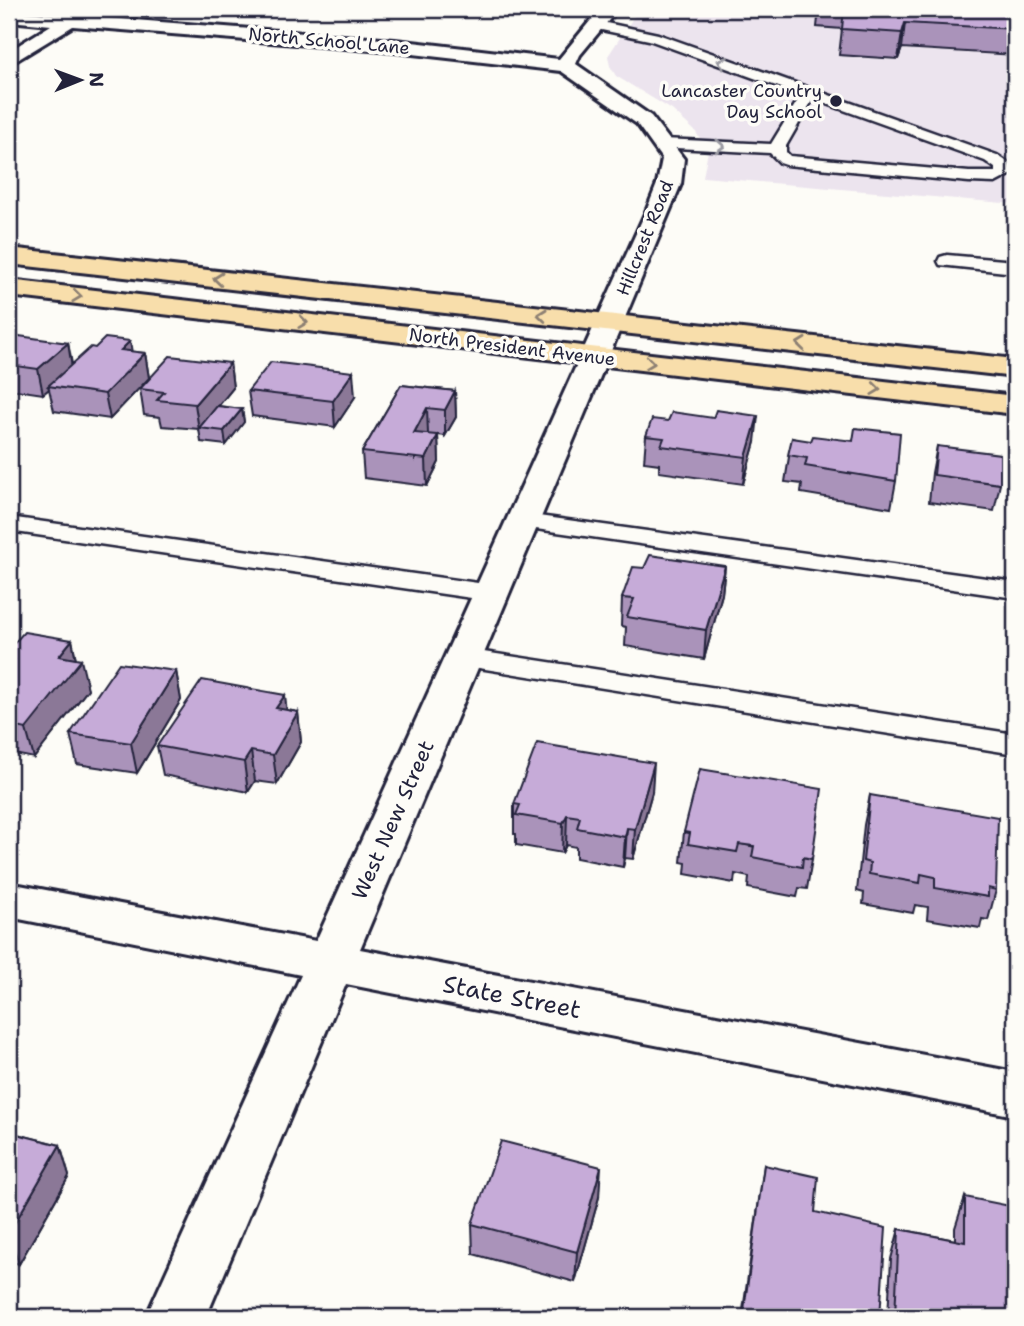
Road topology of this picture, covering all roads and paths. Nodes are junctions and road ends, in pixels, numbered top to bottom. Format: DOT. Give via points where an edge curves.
graph roads {
  1 [pos="89,9"];
  2 [pos="609,9"];
  3 [pos="9,16"];
  4 [pos="70,20"];
  5 [pos="597,25"];
  6 [pos="9,59"];
  7 [pos="566,66"];
  8 [pos="809,93"];
  9 [pos="663,144"];
  10 [pos="777,149"];
  11 [pos="998,163"];
  12 [pos="1015,169"];
  13 [pos="9,256"];
  14 [pos="947,261"];
  15 [pos="1015,267"];
  16 [pos="9,288"];
  17 [pos="603,340"];
  18 [pos="1015,368"];
  19 [pos="1015,405"];
  20 [pos="524,521"];
  21 [pos="9,524"];
  22 [pos="1015,590"];
  23 [pos="492,593"];
  24 [pos="464,658"];
  25 [pos="1015,744"];
  26 [pos="9,900"];
  27 [pos="331,962"];
  28 [pos="1015,1094"];
  29 [pos="176,1317"];
  1 -- 4 [label="street"];
  2 -- 5 [label="street"];
  3 -- 4 [label="street, North School Lane"];
  4 -- 6 [label="street"];
  4 -- 7 [label="street, North School Lane" via="395,46"];
  5 -- 7 [label="street"];
  8 -- 5 [label="lane, one-way" via="653,37"];
  7 -- 9 [label="street, Hillcrest Road" via="644,120"];
  8 -- 10 [label="lane"];
  8 -- 11 [label="lane"];
  9 -- 10 [label="lane, one-way"];
  9 -- 17 [label="street, Hillcrest Road" via="673,159 669,184"];
  10 -- 11 [label="lane" via="786,160 798,163 969,177 1004,174"];
  11 -- 12 [label="lane"];
  17 -- 13 [label="main road, North President Avenue, one-way"];
  14 -- 15 [label="lane"];
  16 -- 17 [label="main road, North President Avenue, one-way"];
  18 -- 17 [label="main road, North President Avenue, one-way"];
  17 -- 19 [label="main road, North President Avenue, one-way"];
  17 -- 20 [label="street, West New Street"];
  20 -- 22 [label="lane"];
  20 -- 23 [label="street, West New Street"];
  21 -- 23 [label="lane"];
  23 -- 24 [label="street, West New Street"];
  24 -- 25 [label="lane"];
  24 -- 27 [label="street, West New Street"];
  26 -- 27 [label="street, State Street"];
  27 -- 28 [label="street, State Street"];
  27 -- 29 [label="street, West New Street"];
}
